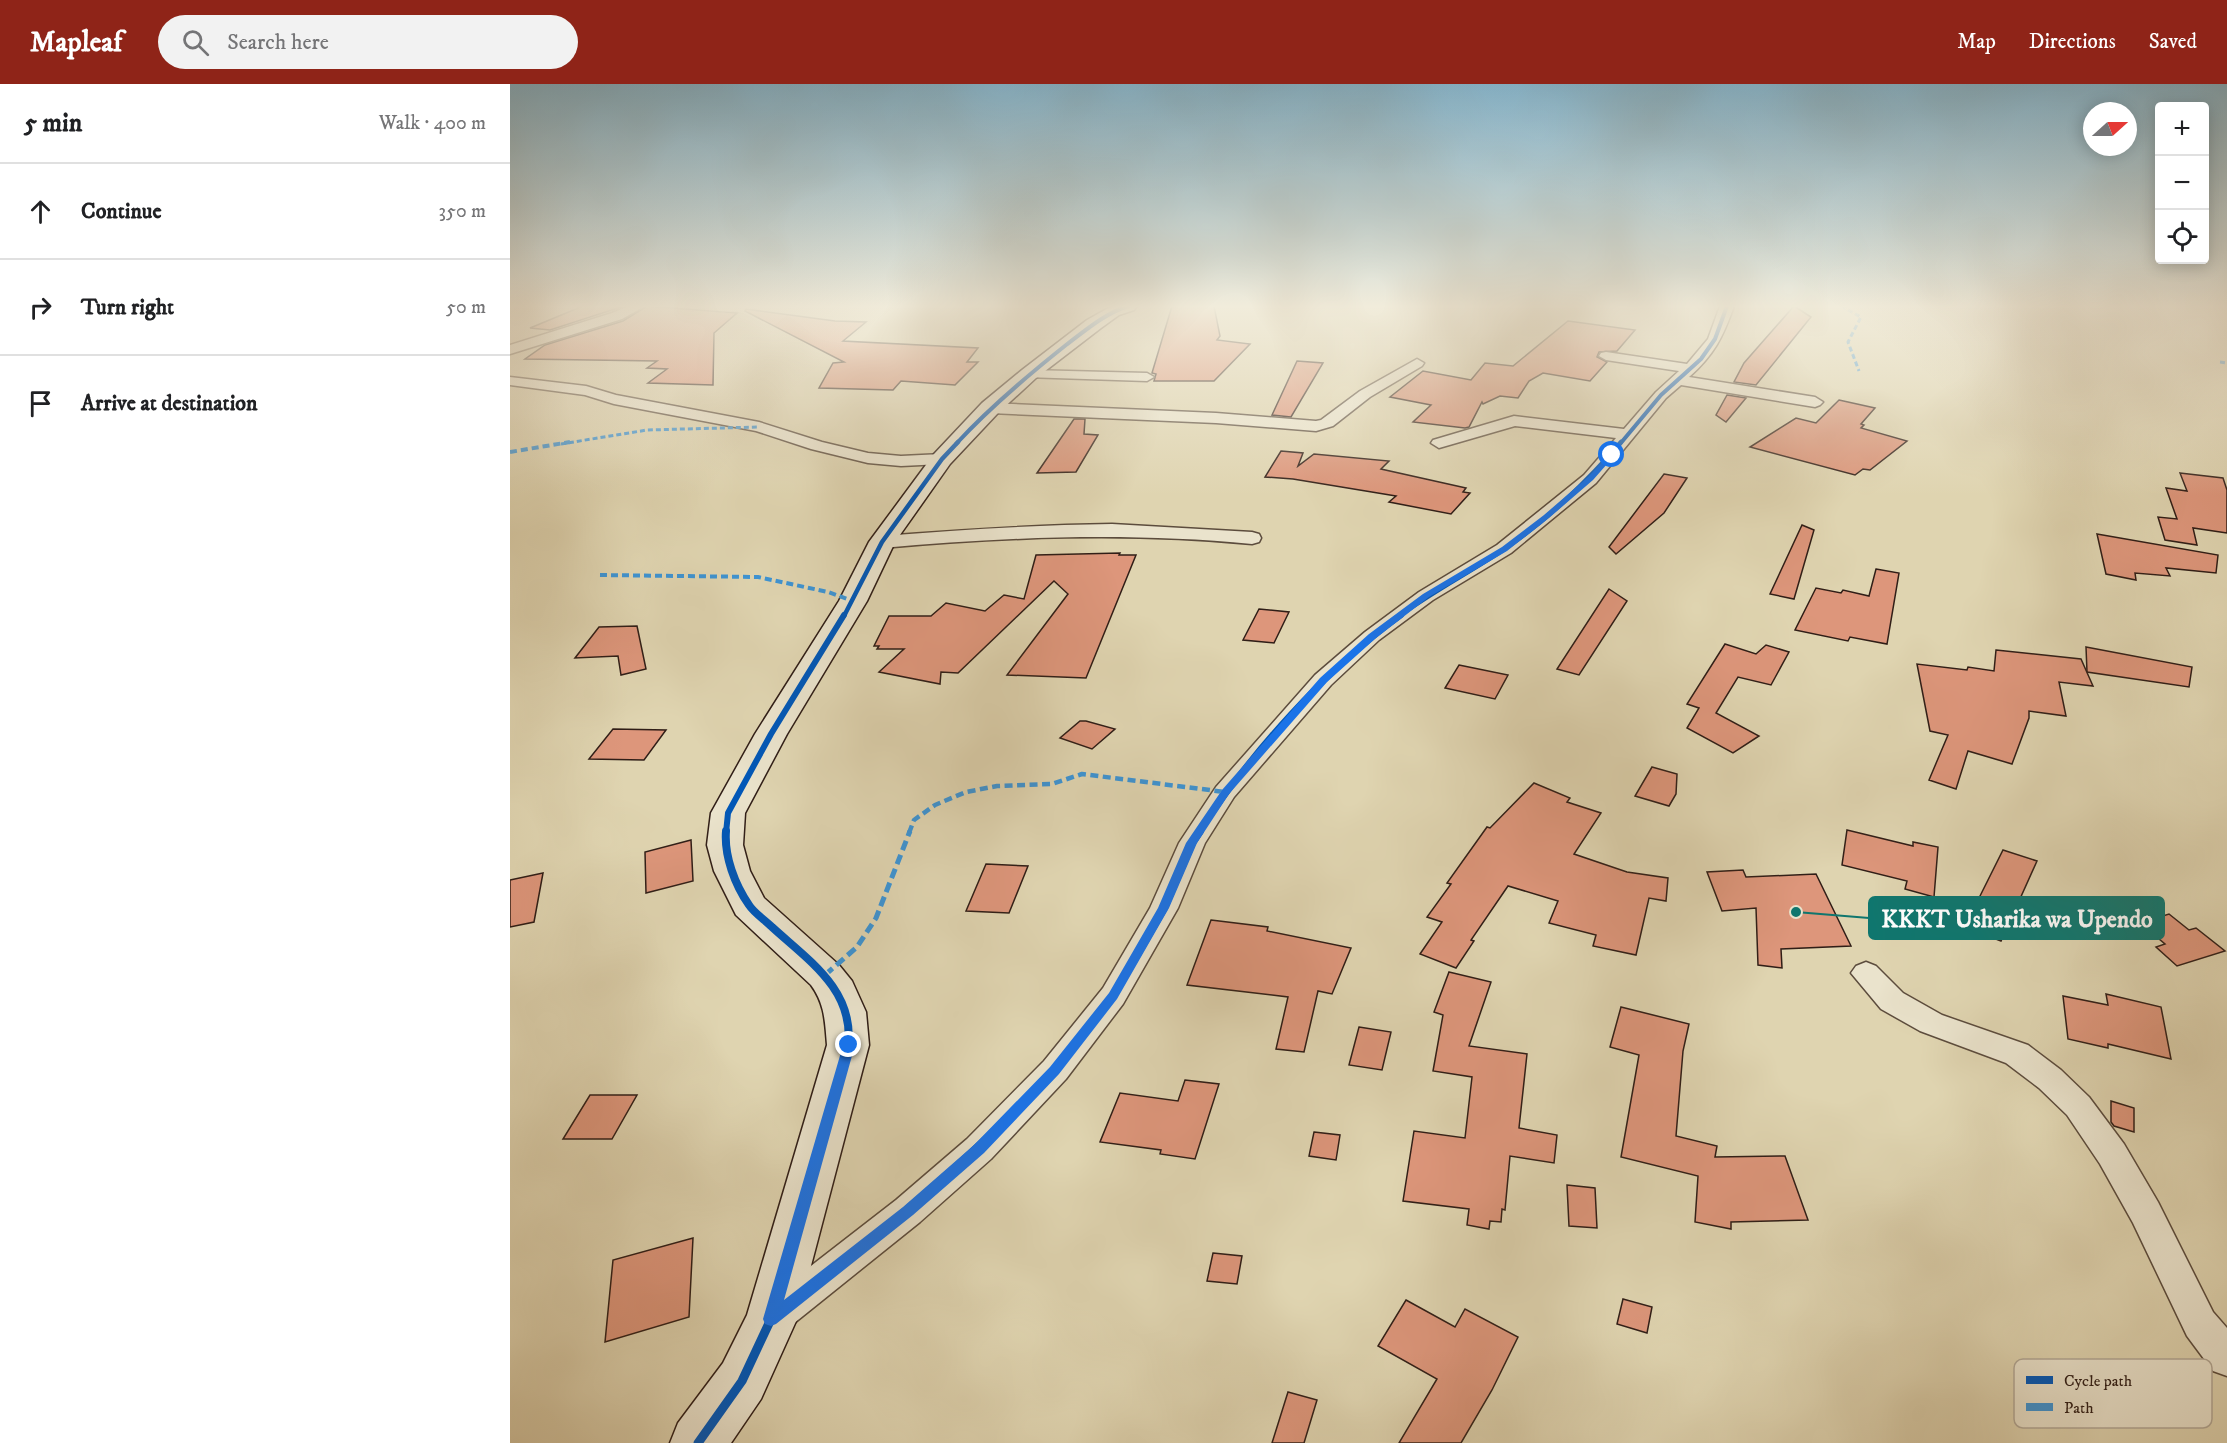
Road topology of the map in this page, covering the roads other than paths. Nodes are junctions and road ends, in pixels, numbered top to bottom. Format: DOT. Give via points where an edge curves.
graph roads {
  1 [pos="1036,369"];
  2 [pos="1406,369"];
  3 [pos="1662,369"];
  4 [pos="1690,369"];
  5 [pos="1029,375"];
  6 [pos="1685,375"];
  7 [pos="1147,376"];
  8 [pos="510,381"];
  9 [pos="1815,402"];
  10 [pos="990,408"];
  11 [pos="1627,434"];
  12 [pos="1438,443"];
  13 [pos="942,459"];
  14 [pos="1252,538"];
  15 [pos="882,542"];
  16 [pos="1866,973"];
  17 [pos="771,1319"];
  18 [pos="2227,1359"];
  19 [pos="698,1443"];
  1 -- 5 [label="street"];
  2 -- 10 [label="street" via="1327,423 1316,426"];
  3 -- 6 [label="street"];
  4 -- 6 [label="street"];
  5 -- 7 [label="street"];
  5 -- 10 [label="street"];
  6 -- 9 [label="street"];
  6 -- 11 [label="street" via="1661,395"];
  8 -- 13 [label="street" via="586,391 748,425 868,458"];
  10 -- 13 [label="street"];
  11 -- 12 [label="street" via="1514,421"];
  11 -- 17 [label="street" via="1590,479 1547,516 1504,549 1426,596 1372,636 1323,680 1225,792 1192,843 1164,908 1113,996 1055,1070 979,1149 908,1211"];
  13 -- 15 [label="street"];
  14 -- 15 [label="street" via="1111,528"];
  15 -- 17 [label="street" via="853,601 771,734 728,813 725,845 732,871 749,906 825,975 838,992 848,1027 849,1045"];
  16 -- 18 [label="street" via="1892,1001 1931,1023 2017,1054 2078,1106 2146,1213 2200,1324"];
  17 -- 19 [label="street" via="742,1381"];
}
